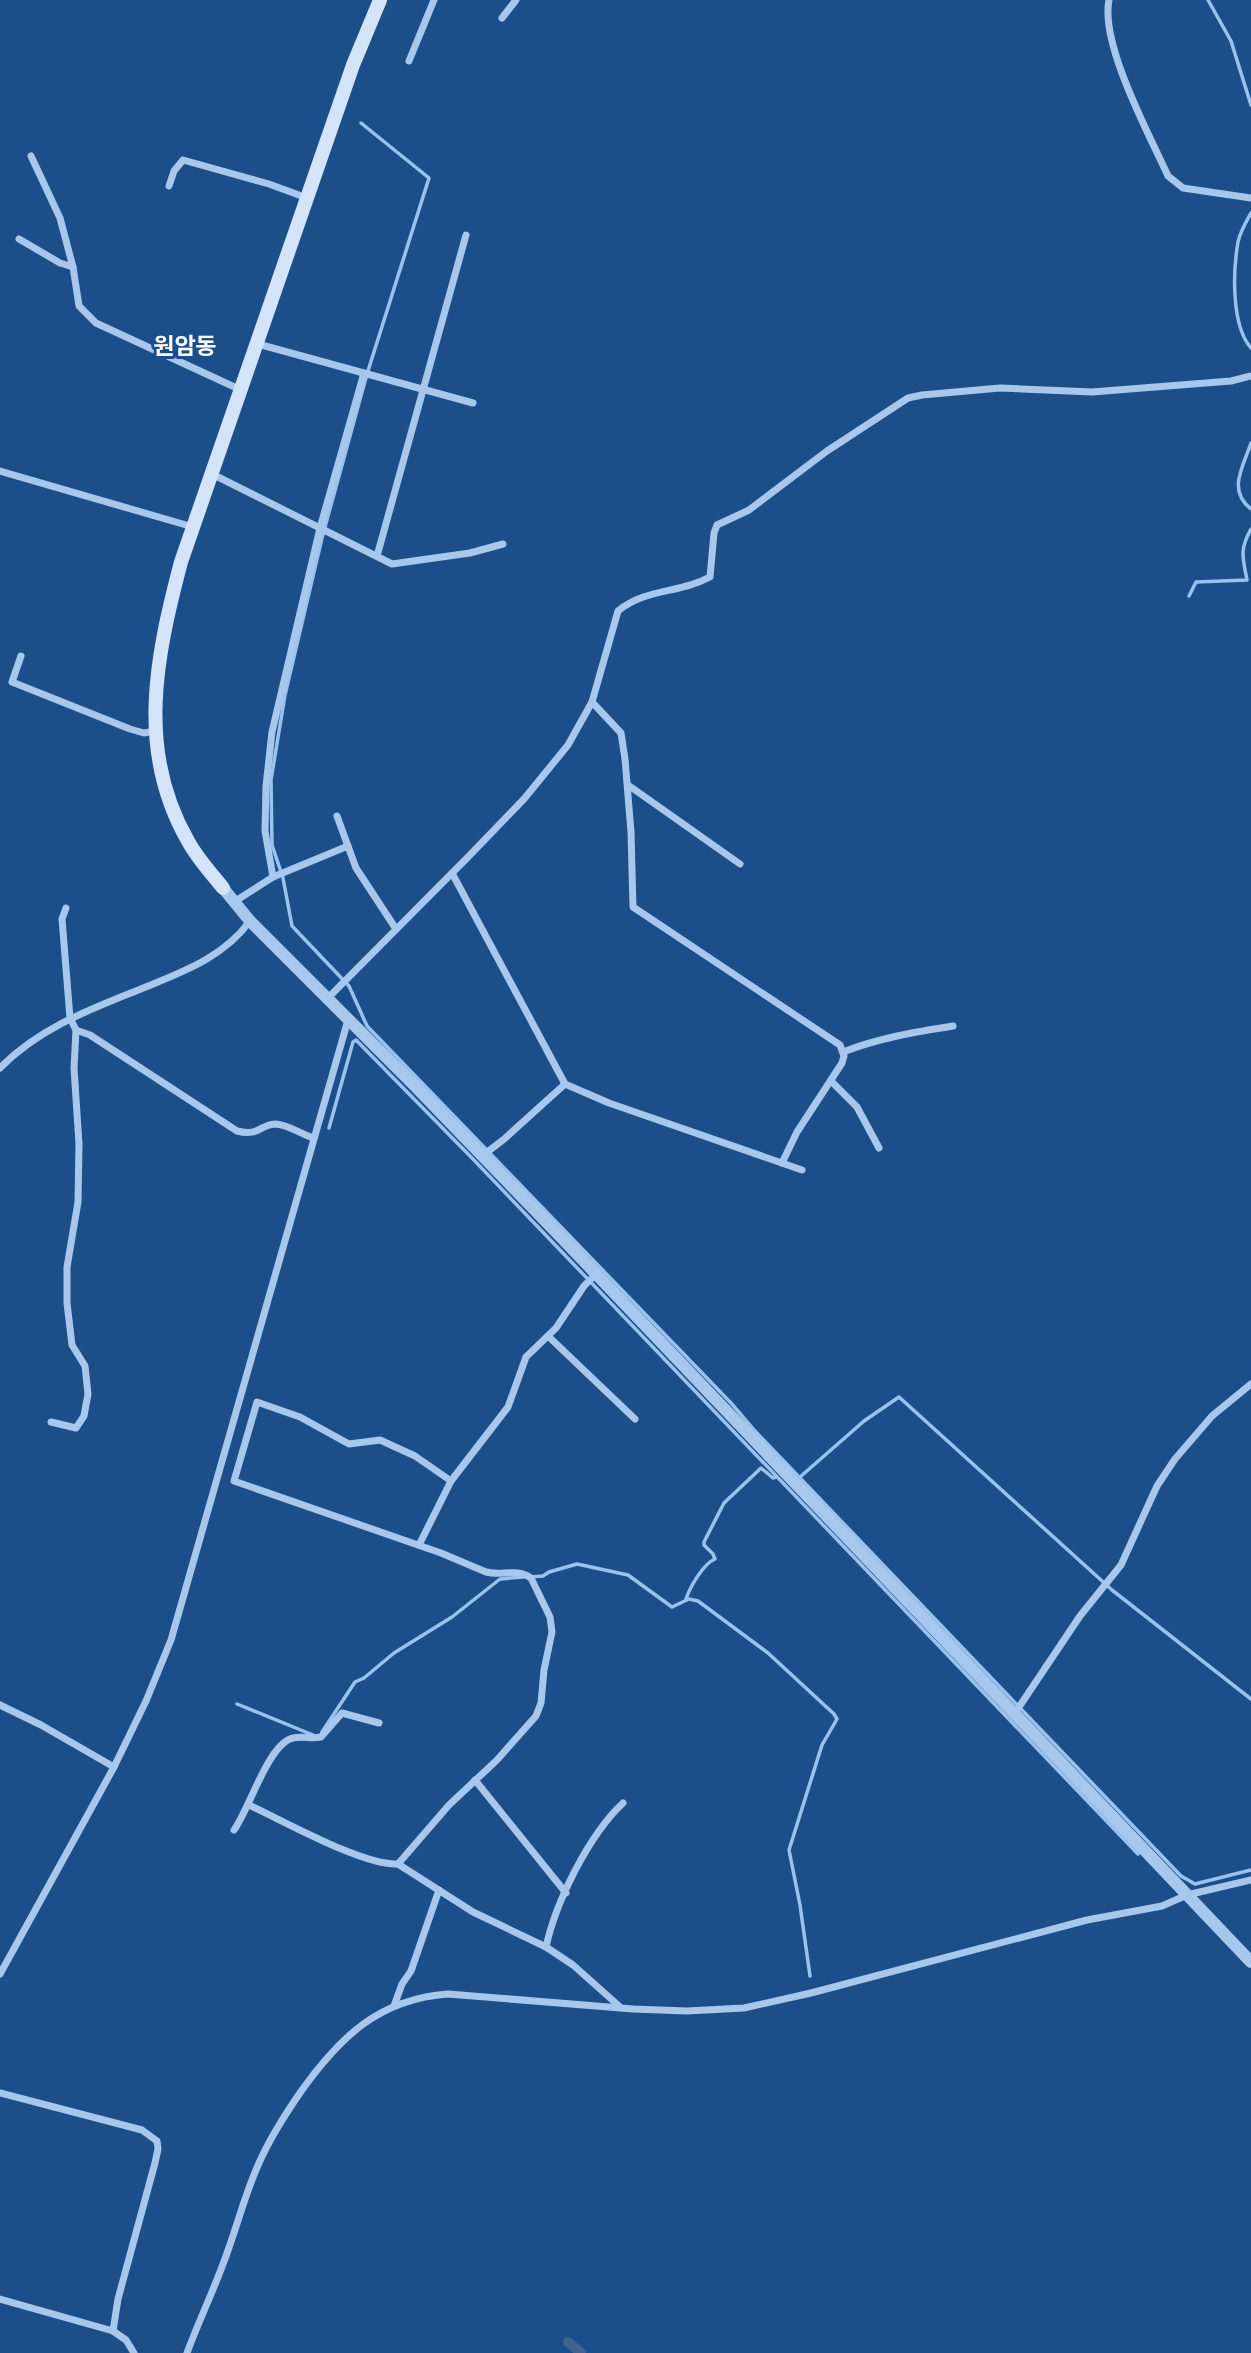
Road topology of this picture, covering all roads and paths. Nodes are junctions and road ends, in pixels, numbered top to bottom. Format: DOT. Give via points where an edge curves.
graph roads {
  1 [pos="380,0"];
  2 [pos="434,0"];
  3 [pos="516,0"];
  4 [pos="1109,0"];
  5 [pos="502,18"];
  6 [pos="409,61"];
  7 [pos="32,156"];
  8 [pos="169,186"];
  9 [pos="308,198"];
  10 [pos="1251,198"];
  11 [pos="466,235"];
  12 [pos="19,239"];
  13 [pos="73,267"];
  14 [pos="258,344"];
  15 [pos="364,373"];
  16 [pos="1251,376"];
  17 [pos="424,389"];
  18 [pos="242,390"];
  19 [pos="473,403"];
  20 [pos="0,471"];
  21 [pos="212,474"];
  22 [pos="194,527"];
  23 [pos="320,528"];
  24 [pos="503,544"];
  25 [pos="377,556"];
  26 [pos="21,656"];
  27 [pos="592,702"];
  28 [pos="156,732"];
  29 [pos="628,785"];
  30 [pos="337,816"];
  31 [pos="348,846"];
  32 [pos="740,864"];
  33 [pos="452,873"];
  34 [pos="273,877"];
  35 [pos="223,888"];
  36 [pos="234,902"];
  37 [pos="66,908"];
  38 [pos="250,922"];
  39 [pos="396,929"];
  40 [pos="327,999"];
  41 [pos="70,1018"];
  42 [pos="348,1020"];
  43 [pos="953,1026"];
  44 [pos="76,1030"];
  45 [pos="843,1052"];
  46 [pos="0,1068"];
  47 [pos="831,1081"];
  48 [pos="565,1084"];
  49 [pos="314,1138"];
  50 [pos="879,1148"];
  51 [pos="482,1156"];
  52 [pos="782,1163"];
  53 [pos="802,1170"];
  54 [pos="596,1275"];
  55 [pos="548,1336"];
  56 [pos="1251,1384"];
  57 [pos="635,1419"];
  58 [pos="51,1422"];
  59 [pos="451,1481"];
  60 [pos="419,1545"];
  61 [pos="0,1705"];
  62 [pos="1015,1713"];
  63 [pos="379,1723"];
  64 [pos="114,1767"];
  65 [pos="475,1780"];
  66 [pos="623,1802"];
  67 [pos="249,1805"];
  68 [pos="234,1830"];
  69 [pos="398,1864"];
  70 [pos="1251,1880"];
  71 [pos="439,1890"];
  72 [pos="566,1893"];
  73 [pos="1187,1895"];
  74 [pos="547,1947"];
  75 [pos="1251,1962"];
  76 [pos="0,1974"];
  77 [pos="394,2006"];
  78 [pos="620,2007"];
  79 [pos="0,2093"];
  80 [pos="0,2299"];
  81 [pos="113,2330"];
  82 [pos="134,2353"];
  83 [pos="187,2353"];
  1 -- 9 [label="main road"];
  2 -- 6 [label="street"];
  3 -- 5 [label="street"];
  4 -- 10 [label="street" via="1110,32 1121,69 1168,176 1183,188"];
  7 -- 13 [label="street" via="60,218"];
  8 -- 9 [label="street" via="183,160"];
  9 -- 14 [label="main road"];
  11 -- 17 [label="street"];
  12 -- 13 [label="street"];
  13 -- 18 [label="street" via="79,306 96,323"];
  14 -- 15 [label="street"];
  14 -- 18 [label="main road"];
  15 -- 17 [label="street"];
  15 -- 23 [label="street"];
  16 -- 27 [label="street" via="1092,392 1000,388 908,398 749,509 717,525 710,578 692,587 642,596 618,611"];
  17 -- 19 [label="street"];
  17 -- 25 [label="street"];
  18 -- 21 [label="main road"];
  20 -- 22 [label="street"];
  21 -- 22 [label="main road"];
  21 -- 23 [label="street"];
  22 -- 28 [label="main road" via="158,662"];
  23 -- 25 [label="street"];
  23 -- 34 [label="street" via="272,732 265,831"];
  24 -- 25 [label="street" via="392,564"];
  26 -- 28 [label="street" via="12,682 130,729"];
  27 -- 29 [label="street" via="621,733"];
  27 -- 33 [label="street" via="568,745 524,799"];
  28 -- 35 [label="main road" via="158,766 171,807 189,844"];
  29 -- 32 [label="street"];
  29 -- 45 [label="street" via="633,907 831,1038"];
  30 -- 31 [label="street"];
  31 -- 34 [label="street"];
  31 -- 39 [label="street" via="356,868"];
  33 -- 39 [label="street"];
  33 -- 48 [label="street"];
  34 -- 36 [label="street"];
  35 -- 36 [label="street"];
  36 -- 38 [label="street"];
  37 -- 41 [label="street" via="62,919"];
  38 -- 40 [label="street"];
  38 -- 41 [label="street" via="211,958"];
  39 -- 40 [label="street"];
  40 -- 42 [label="street"];
  41 -- 44 [label="street"];
  41 -- 46 [label="street" via="44,1032"];
  42 -- 49 [label="street"];
  42 -- 51 [label="street"];
  43 -- 45 [label="street" via="899,1034"];
  44 -- 49 [label="street" via="237,1131 249,1134 274,1124"];
  44 -- 58 [label="street" via="78,1202 67,1303 72,1345 85,1366 88,1394 76,1428"];
  45 -- 47 [label="street"];
  47 -- 50 [label="street" via="857,1107"];
  47 -- 52 [label="street"];
  48 -- 51 [label="street"];
  48 -- 52 [label="street"];
  49 -- 64 [label="street" via="171,1640"];
  51 -- 54 [label="street"];
  52 -- 53 [label="street"];
  54 -- 55 [label="street"];
  54 -- 62 [label="street"];
  55 -- 57 [label="street"];
  55 -- 59 [label="street" via="526,1357 508,1407"];
  56 -- 62 [label="street" via="1212,1416 1175,1459 1157,1486 1121,1565 1073,1626"];
  59 -- 60 [label="street"];
  59 -- 60 [label="street" via="415,1456 380,1440 349,1444 300,1417 257,1402 234,1481"];
  60 -- 65 [label="street" via="494,1574 526,1574 550,1617 550,1646 536,1716"];
  61 -- 64 [label="street"];
  62 -- 73 [label="street"];
  63 -- 67 [label="street" via="342,1713 321,1737 284,1742 274,1751"];
  64 -- 76 [label="street"];
  65 -- 69 [label="street"];
  65 -- 72 [label="street"];
  66 -- 72 [label="street" via="589,1845"];
  67 -- 68 [label="street"];
  67 -- 69 [label="street" via="352,1853 378,1863"];
  69 -- 71 [label="street"];
  70 -- 73 [label="street"];
  71 -- 74 [label="street" via="490,1921"];
  71 -- 77 [label="street"];
  72 -- 74 [label="street"];
  73 -- 75 [label="street"];
  73 -- 78 [label="street" via="1162,1906 1087,1920 744,2008"];
  74 -- 78 [label="street"];
  77 -- 78 [label="street" via="448,1994"];
  77 -- 83 [label="street" via="345,2038 286,2113 259,2163"];
  79 -- 81 [label="street" via="142,2130 157,2141"];
  80 -- 81 [label="street"];
  81 -- 82 [label="street"];
}
